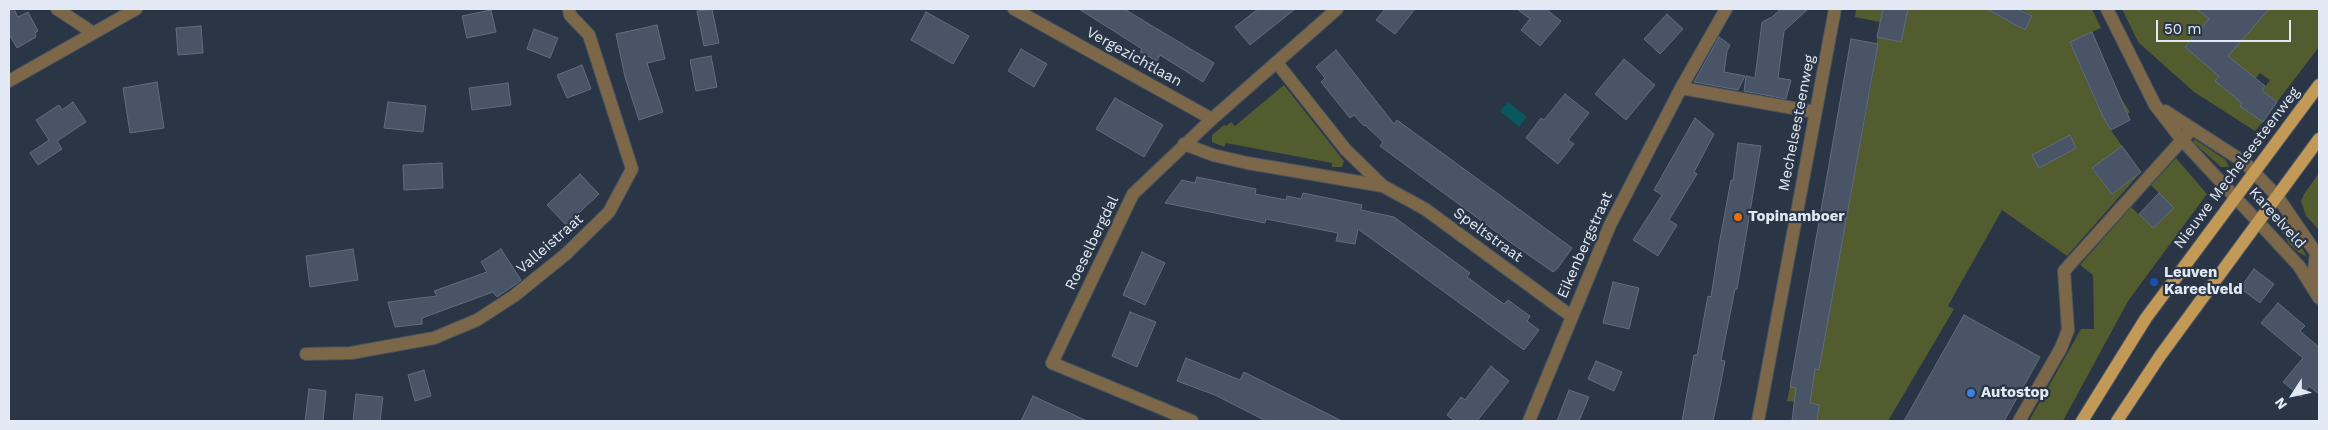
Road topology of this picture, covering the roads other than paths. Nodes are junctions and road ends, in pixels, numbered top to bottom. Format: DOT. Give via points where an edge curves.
graph roads {
  1 [pos="57,9"];
  2 [pos="136,9"];
  3 [pos="556,9"];
  4 [pos="1014,9"];
  5 [pos="1337,9"];
  6 [pos="1726,9"];
  7 [pos="1835,9"];
  8 [pos="2107,9"];
  9 [pos="570,12"];
  10 [pos="92,32"];
  11 [pos="1277,63"];
  12 [pos="9,81"];
  13 [pos="2319,85"];
  14 [pos="1681,88"];
  15 [pos="2155,105"];
  16 [pos="1815,112"];
  17 [pos="1212,119"];
  18 [pos="2192,129"];
  19 [pos="2319,139"];
  20 [pos="2182,140"];
  21 [pos="1184,144"];
  22 [pos="2254,172"];
  23 [pos="1383,186"];
  24 [pos="2277,196"];
  25 [pos="2236,197"];
  26 [pos="2258,221"];
  27 [pos="2316,283"];
  28 [pos="2319,298"];
  29 [pos="1571,316"];
  30 [pos="306,354"];
  31 [pos="1192,421"];
  32 [pos="1529,421"];
  33 [pos="1758,421"];
  34 [pos="2019,421"];
  35 [pos="2082,421"];
  36 [pos="2117,421"];
  1 -- 10 [label="street"];
  2 -- 10 [label="street"];
  3 -- 9 [label="street, Valleistraat"];
  4 -- 17 [label="street, Vergezichtlaan"];
  5 -- 11 [label="street, Roeselbergdal"];
  6 -- 14 [label="street, Eikenbergstraat"];
  7 -- 16 [label="street, Mechelsesteenweg"];
  8 -- 15 [label="street, Kareelveld"];
  9 -- 30 [label="street, Valleistraat" via="589,35 632,169 609,212 566,254 514,296 477,320 434,338 351,352"];
  10 -- 12 [label="street"];
  11 -- 17 [label="street, Roeselbergdal"];
  11 -- 23 [label="street, Speltstraat" via="1346,150"];
  13 -- 22 [label="main road, Nieuwe Mechelsesteenweg"];
  14 -- 16 [label="street"];
  14 -- 29 [label="street, Eikenbergstraat" via="1610,225"];
  15 -- 18 [label="street, Kareelveld"];
  15 -- 20 [label="street, Kareelveld"];
  16 -- 33 [label="street, Mechelsesteenweg"];
  17 -- 21 [label="street, Roeselbergdal"];
  18 -- 20 [label="street"];
  18 -- 22 [label="street, Kareelveld" via="2244,162"];
  19 -- 24 [label="main road"];
  20 -- 25 [label="street, Kareelveld"];
  20 -- 34 [label="street" via="2064,271 2068,330"];
  21 -- 23 [label="street, Speltstraat" via="1247,163"];
  21 -- 31 [label="street, Roeselbergdal" via="1133,194 1052,363"];
  22 -- 24 [label="street, Kareelveld"];
  22 -- 25 [label="main road, Nieuwe Mechelsesteenweg"];
  23 -- 29 [label="street, Speltstraat" via="1425,209"];
  24 -- 26 [label="main road"];
  24 -- 27 [label="street, Kareelveld" via="2316,253"];
  25 -- 26 [label="street, Kareelveld"];
  25 -- 35 [label="main road, Nieuwe Mechelsesteenweg" via="2146,318"];
  26 -- 27 [label="street, Kareelveld"];
  26 -- 36 [label="main road"];
  27 -- 28 [label="street, Kareelveld"];
  29 -- 32 [label="street, Eikenbergstraat"];
}
